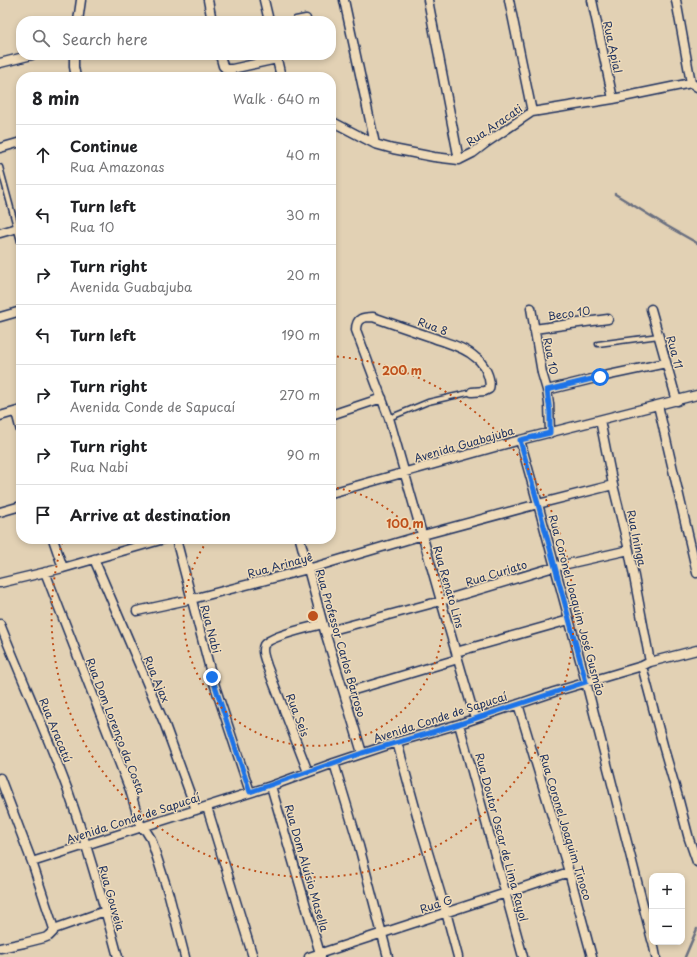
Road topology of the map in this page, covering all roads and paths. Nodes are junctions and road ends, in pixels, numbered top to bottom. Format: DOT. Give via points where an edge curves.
graph roads {
  1 [pos="81,0"];
  2 [pos="208,0"];
  3 [pos="264,0"];
  4 [pos="344,0"];
  5 [pos="428,0"];
  6 [pos="509,0"];
  7 [pos="592,0"];
  8 [pos="676,0"];
  9 [pos="79,16"];
  10 [pos="211,16"];
  11 [pos="268,16"];
  12 [pos="16,59"];
  13 [pos="74,60"];
  14 [pos="221,60"];
  15 [pos="266,60"];
  16 [pos="278,60"];
  17 [pos="0,63"];
  18 [pos="75,72"];
  19 [pos="280,72"];
  20 [pos="694,85"];
  21 [pos="613,99"];
  22 [pos="532,112"];
  23 [pos="336,124"];
  24 [pos="16,143"];
  25 [pos="375,144"];
  26 [pos="0,148"];
  27 [pos="459,160"];
  28 [pos="0,167"];
  29 [pos="16,218"];
  30 [pos="16,229"];
  31 [pos="0,233"];
  32 [pos="531,308"];
  33 [pos="652,309"];
  34 [pos="16,313"];
  35 [pos="0,318"];
  36 [pos="608,319"];
  37 [pos="534,329"];
  38 [pos="659,336"];
  39 [pos="598,344"];
  40 [pos="364,348"];
  41 [pos="666,363"];
  42 [pos="547,390"];
  43 [pos="472,392"];
  44 [pos="697,395"];
  45 [pos="382,398"];
  46 [pos="677,401"];
  47 [pos="658,405"];
  48 [pos="16,412"];
  49 [pos="336,413"];
  50 [pos="0,416"];
  51 [pos="389,418"];
  52 [pos="600,420"];
  53 [pos="550,433"];
  54 [pos="520,440"];
  55 [pos="405,472"];
  56 [pos="613,485"];
  57 [pos="336,492"];
  58 [pos="538,504"];
  59 [pos="16,507"];
  60 [pos="0,512"];
  61 [pos="423,535"];
  62 [pos="55,544"];
  63 [pos="146,544"];
  64 [pos="177,544"];
  65 [pos="301,544"];
  66 [pos="629,550"];
  67 [pos="94,559"];
  68 [pos="554,567"];
  69 [pos="63,568"];
  70 [pos="308,569"];
  71 [pos="45,572"];
  72 [pos="697,572"];
  73 [pos="0,583"];
  74 [pos="192,599"];
  75 [pos="441,601"];
  76 [pos="137,611"];
  77 [pos="569,620"];
  78 [pos="0,624"];
  79 [pos="324,628"];
  80 [pos="697,650"];
  81 [pos="457,656"];
  82 [pos="650,662"];
  83 [pos="267,666"];
  84 [pos="642,666"];
  85 [pos="586,682"];
  86 [pos="344,693"];
  87 [pos="518,704"];
  88 [pos="475,718"];
  89 [pos="459,724"];
  90 [pos="397,742"];
  91 [pos="362,753"];
  92 [pos="334,763"];
  93 [pos="308,772"];
  94 [pos="0,778"];
  95 [pos="271,786"];
  96 [pos="250,792"];
  97 [pos="207,806"];
  98 [pos="196,810"];
  99 [pos="142,827"];
  100 [pos="86,845"];
  101 [pos="32,862"];
  102 [pos="697,862"];
  103 [pos="569,872"];
  104 [pos="506,893"];
  105 [pos="105,911"];
  106 [pos="446,912"];
  107 [pos="54,929"];
  108 [pos="649,929"];
  109 [pos="382,934"];
  110 [pos="653,945"];
  111 [pos="0,948"];
  112 [pos="321,955"];
  113 [pos="118,957"];
  114 [pos="185,957"];
  115 [pos="253,957"];
  116 [pos="309,957"];
  117 [pos="388,957"];
  118 [pos="458,957"];
  119 [pos="523,957"];
  120 [pos="592,957"];
  121 [pos="656,957"];
  1 -- 9 [label="street"];
  2 -- 10 [label="street"];
  3 -- 11 [label="street"];
  4 -- 25 [label="street"];
  5 -- 27 [label="street"];
  6 -- 22 [label="street"];
  7 -- 21 [label="street, Rua Apial"];
  8 -- 20 [label="street"];
  12 -- 17 [label="street"];
  13 -- 18 [label="street"];
  14 -- 15 [label="street" via="226,69"];
  16 -- 19 [label="street"];
  20 -- 21 [label="street, Rua Aracati"];
  21 -- 22 [label="street, Rua Aracati"];
  22 -- 27 [label="street, Rua Aracati"];
  23 -- 25 [label="street, Rua Aracati"];
  24 -- 26 [label="street"];
  25 -- 27 [label="street, Rua Aracati"];
  28 -- 29 [label="lane"];
  30 -- 31 [label="street"];
  32 -- 37 [label="street, Rua 10"];
  33 -- 38 [label="street, Rua 11"];
  34 -- 35 [label="street"];
  36 -- 37 [label="street, Beco 10"];
  37 -- 42 [label="street, Rua 10"];
  38 -- 39 [label="lane"];
  38 -- 41 [label="street, Rua 11"];
  40 -- 43 [label="street, Rua 8" via="356,326 360,319 366,317 373,317 458,347 481,362 488,377 489,389"];
  40 -- 45 [label="street, Rua Renato Lins"];
  41 -- 42 [label="street"];
  41 -- 46 [label="street, Rua 11"];
  42 -- 53 [label="street, Rua 10"];
  43 -- 51 [label="lane" via="428,402"];
  44 -- 46 [label="street, Avenida Guabajuba"];
  45 -- 49 [label="street"];
  45 -- 51 [label="street, Rua Renato Lins"];
  46 -- 47 [label="street, Avenida Guabajuba"];
  47 -- 52 [label="street, Avenida Guabajuba"];
  47 -- 72 [label="street"];
  48 -- 50 [label="street"];
  51 -- 55 [label="street, Rua Renato Lins"];
  52 -- 53 [label="street, Avenida Guabajuba"];
  52 -- 56 [label="street, Rua Ininga"];
  53 -- 54 [label="street, Avenida Guabajuba"];
  54 -- 55 [label="street, Avenida Guabajuba"];
  54 -- 58 [label="street, Rua Coronel Joaquim José Gusmão"];
  55 -- 57 [label="street, Avenida Guabajuba"];
  55 -- 61 [label="street, Rua Renato Lins"];
  56 -- 58 [label="street, Rua Arinayê"];
  56 -- 66 [label="street, Rua Ininga"];
  58 -- 61 [label="street, Rua Arinayê"];
  58 -- 68 [label="street, Rua Coronel Joaquim José Gusmão"];
  59 -- 60 [label="street"];
  61 -- 70 [label="street, Rua Arinayê"];
  61 -- 75 [label="street, Rua Renato Lins"];
  62 -- 69 [label="street"];
  63 -- 67 [label="street"];
  64 -- 74 [label="street, Rua Nabi"];
  65 -- 70 [label="street, Rua Professor Carlos Barroso"];
  66 -- 68 [label="street, Rua Curiato"];
  66 -- 82 [label="street, Rua Ininga"];
  67 -- 69 [label="street"];
  67 -- 98 [label="street, Rua Ajax" via="165,725"];
  68 -- 75 [label="street, Rua Curiato"];
  68 -- 77 [label="street, Rua Coronel Joaquim José Gusmão"];
  69 -- 71 [label="street"];
  70 -- 74 [label="street, Rua Arinayê"];
  70 -- 79 [label="street, Rua Professor Carlos Barroso"];
  71 -- 73 [label="street"];
  71 -- 99 [label="street, Rua Dom Lorenço da Costa"];
  74 -- 76 [label="street, Rua Arinayê"];
  74 -- 96 [label="street, Rua Nabi" via="212,677"];
  75 -- 79 [label="street, Rua Curiato"];
  75 -- 81 [label="street, Rua Renato Lins"];
  77 -- 81 [label="street"];
  77 -- 85 [label="street, Rua Coronel Joaquim José Gusmão"];
  78 -- 100 [label="street, Rua Aracatú" via="60,770"];
  79 -- 83 [label="street, Rua Curiato" via="276,637 268,642 264,645 263,651"];
  79 -- 86 [label="street, Rua Professor Carlos Barroso"];
  80 -- 82 [label="street, Avenida Conde de Sapucaí"];
  81 -- 86 [label="street"];
  81 -- 88 [label="street, Rua Renato Lins"];
  82 -- 84 [label="street, Avenida Conde de Sapucaí"];
  83 -- 93 [label="street, Rua Seis"];
  84 -- 85 [label="street, Avenida Conde de Sapucaí"];
  84 -- 102 [label="street"];
  85 -- 87 [label="street, Avenida Conde de Sapucaí"];
  85 -- 108 [label="street, Rua Coronel Joaquim José Gusmão"];
  86 -- 91 [label="street, Rua Professor Carlos Barroso"];
  87 -- 88 [label="street, Avenida Conde de Sapucaí"];
  87 -- 103 [label="street, Rua Coronel Joaquim Tinoco"];
  88 -- 89 [label="street, Avenida Conde de Sapucaí"];
  89 -- 90 [label="street, Avenida Conde de Sapucaí"];
  89 -- 104 [label="street, Rua Doutor Oscar de Lima Rayol"];
  90 -- 91 [label="street, Avenida Conde de Sapucaí"];
  90 -- 106 [label="street"];
  91 -- 92 [label="street, Avenida Conde de Sapucaí"];
  92 -- 93 [label="street, Avenida Conde de Sapucaí"];
  92 -- 109 [label="street"];
  93 -- 95 [label="street, Avenida Conde de Sapucaí"];
  94 -- 101 [label="street"];
  95 -- 96 [label="street, Avenida Conde de Sapucaí"];
  95 -- 112 [label="street, Rua Dom Aluísio Masella"];
  96 -- 97 [label="street, Avenida Conde de Sapucaí"];
  97 -- 98 [label="street, Avenida Conde de Sapucaí"];
  97 -- 115 [label="street"];
  98 -- 99 [label="street, Avenida Conde de Sapucaí"];
  99 -- 100 [label="street, Avenida Conde de Sapucaí"];
  99 -- 114 [label="street, Rua Dom Lorenço da Costa" via="151,839"];
  100 -- 101 [label="street, Avenida Conde de Sapucaí"];
  100 -- 105 [label="street, Rua Gouveia"];
  101 -- 107 [label="street"];
  103 -- 104 [label="street, Rua G"];
  103 -- 120 [label="street, Rua Coronel Joaquim Tinoco"];
  104 -- 106 [label="street, Rua G"];
  104 -- 119 [label="street, Rua Doutor Oscar de Lima Rayol"];
  105 -- 107 [label="street"];
  105 -- 113 [label="street, Rua Gouveia"];
  106 -- 109 [label="street, Rua G"];
  106 -- 118 [label="street"];
  107 -- 111 [label="street" via="49,936"];
  109 -- 112 [label="street, Rua G"];
  109 -- 117 [label="street"];
  110 -- 121 [label="street, Rua Coronel Joaquim José Gusmão"];
  112 -- 116 [label="street, Rua G"];
}
